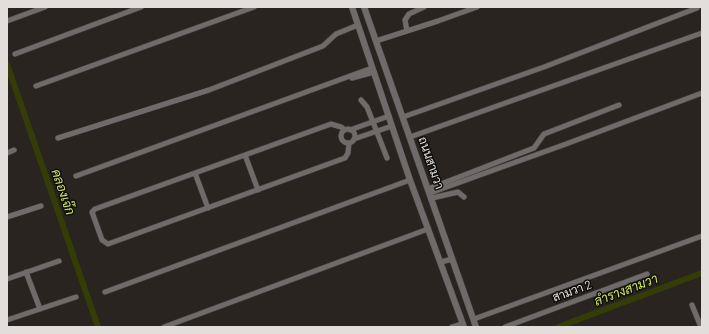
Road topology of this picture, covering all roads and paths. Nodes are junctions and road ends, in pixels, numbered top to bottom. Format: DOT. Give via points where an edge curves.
graph roads {
  1 [pos="45,7"];
  2 [pos="141,7"];
  3 [pos="254,7"];
  4 [pos="352,7"];
  5 [pos="364,7"];
  6 [pos="424,7"];
  7 [pos="476,7"];
  8 [pos="697,8"];
  9 [pos="7,21"];
  10 [pos="358,25"];
  11 [pos="407,31"];
  12 [pos="702,33"];
  13 [pos="376,40"];
  14 [pos="15,54"];
  15 [pos="373,70"];
  16 [pos="36,86"];
  17 [pos="702,93"];
  18 [pos="362,100"];
  19 [pos="618,105"];
  20 [pos="389,116"];
  21 [pos="403,117"];
  22 [pos="373,122"];
  23 [pos="392,126"];
  24 [pos="348,130"];
  25 [pos="377,131"];
  26 [pos="410,137"];
  27 [pos="58,138"];
  28 [pos="354,139"];
  29 [pos="349,143"];
  30 [pos="14,150"];
  31 [pos="7,152"];
  32 [pos="245,155"];
  33 [pos="387,158"];
  34 [pos="195,173"];
  35 [pos="76,176"];
  36 [pos="410,180"];
  37 [pos="258,190"];
  38 [pos="430,193"];
  39 [pos="464,197"];
  40 [pos="41,206"];
  41 [pos="208,208"];
  42 [pos="7,217"];
  43 [pos="428,229"];
  44 [pos="702,236"];
  45 [pos="452,259"];
  46 [pos="59,261"];
  47 [pos="441,262"];
  48 [pos="26,272"];
  49 [pos="647,274"];
  50 [pos="7,279"];
  51 [pos="105,292"];
  52 [pos="76,297"];
  53 [pos="692,305"];
  54 [pos="40,309"];
  55 [pos="474,319"];
  56 [pos="7,320"];
  57 [pos="463,325"];
  58 [pos="164,327"];
  59 [pos="452,327"];
  60 [pos="476,327"];
  61 [pos="505,327"];
  62 [pos="701,327"];
  1 -- 9 [label="street"];
  2 -- 14 [label="street"];
  3 -- 16 [label="street"];
  4 -- 10 [label="street, ถนนสามวา"];
  5 -- 13 [label="street, ถนนสามวา"];
  6 -- 11 [label="street" via="410,14 405,20"];
  7 -- 11 [label="street"];
  8 -- 21 [label="street"];
  10 -- 15 [label="street, ถนนสามวา"];
  10 -- 27 [label="street" via="336,34 323,46 209,90"];
  11 -- 13 [label="street"];
  12 -- 26 [label="street"];
  13 -- 21 [label="street, ถนนสามวา"];
  15 -- 20 [label="street, ถนนสามวา"];
  15 -- 35 [label="street"];
  17 -- 38 [label="street"];
  18 -- 22 [label="street"];
  19 -- 38 [label="street" via="544,134 534,148"];
  20 -- 22 [label="street"];
  20 -- 23 [label="street, ถนนสามวา"];
  21 -- 26 [label="street, ถนนสามวา"];
  22 -- 24 [label="street"];
  22 -- 25 [label="street"];
  23 -- 25 [label="street"];
  23 -- 36 [label="street, ถนนสามวา"];
  24 -- 28 [label="street"];
  24 -- 29 [label="street" via="343,132 341,138"];
  24 -- 32 [label="street" via="330,124"];
  25 -- 28 [label="street"];
  25 -- 33 [label="street"];
  26 -- 38 [label="street, ถนนสามวา"];
  28 -- 29 [label="street"];
  29 -- 37 [label="street" via="345,158"];
  30 -- 31 [label="street"];
  32 -- 34 [label="street"];
  32 -- 37 [label="street"];
  34 -- 41 [label="street"];
  34 -- 41 [label="street" via="94,209 92,212 102,240 108,244"];
  36 -- 43 [label="street, ถนนสามวา"];
  36 -- 51 [label="street"];
  37 -- 41 [label="street"];
  38 -- 39 [label="street" via="458,192"];
  38 -- 45 [label="street, ถนนสามวา"];
  40 -- 42 [label="street"];
  43 -- 47 [label="street, ถนนสามวา"];
  43 -- 58 [label="street"];
  44 -- 55 [label="street"];
  45 -- 47 [label="street"];
  45 -- 55 [label="street, ถนนสามวา"];
  46 -- 48 [label="street"];
  47 -- 57 [label="street, ถนนสามวา"];
  48 -- 50 [label="street"];
  48 -- 54 [label="street"];
  49 -- 61 [label="street, สามวา 2"];
  52 -- 54 [label="street"];
  53 -- 62 [label="street"];
  54 -- 56 [label="street"];
  55 -- 60 [label="street, ถนนสามวา"];
  57 -- 59 [label="street"];
}
